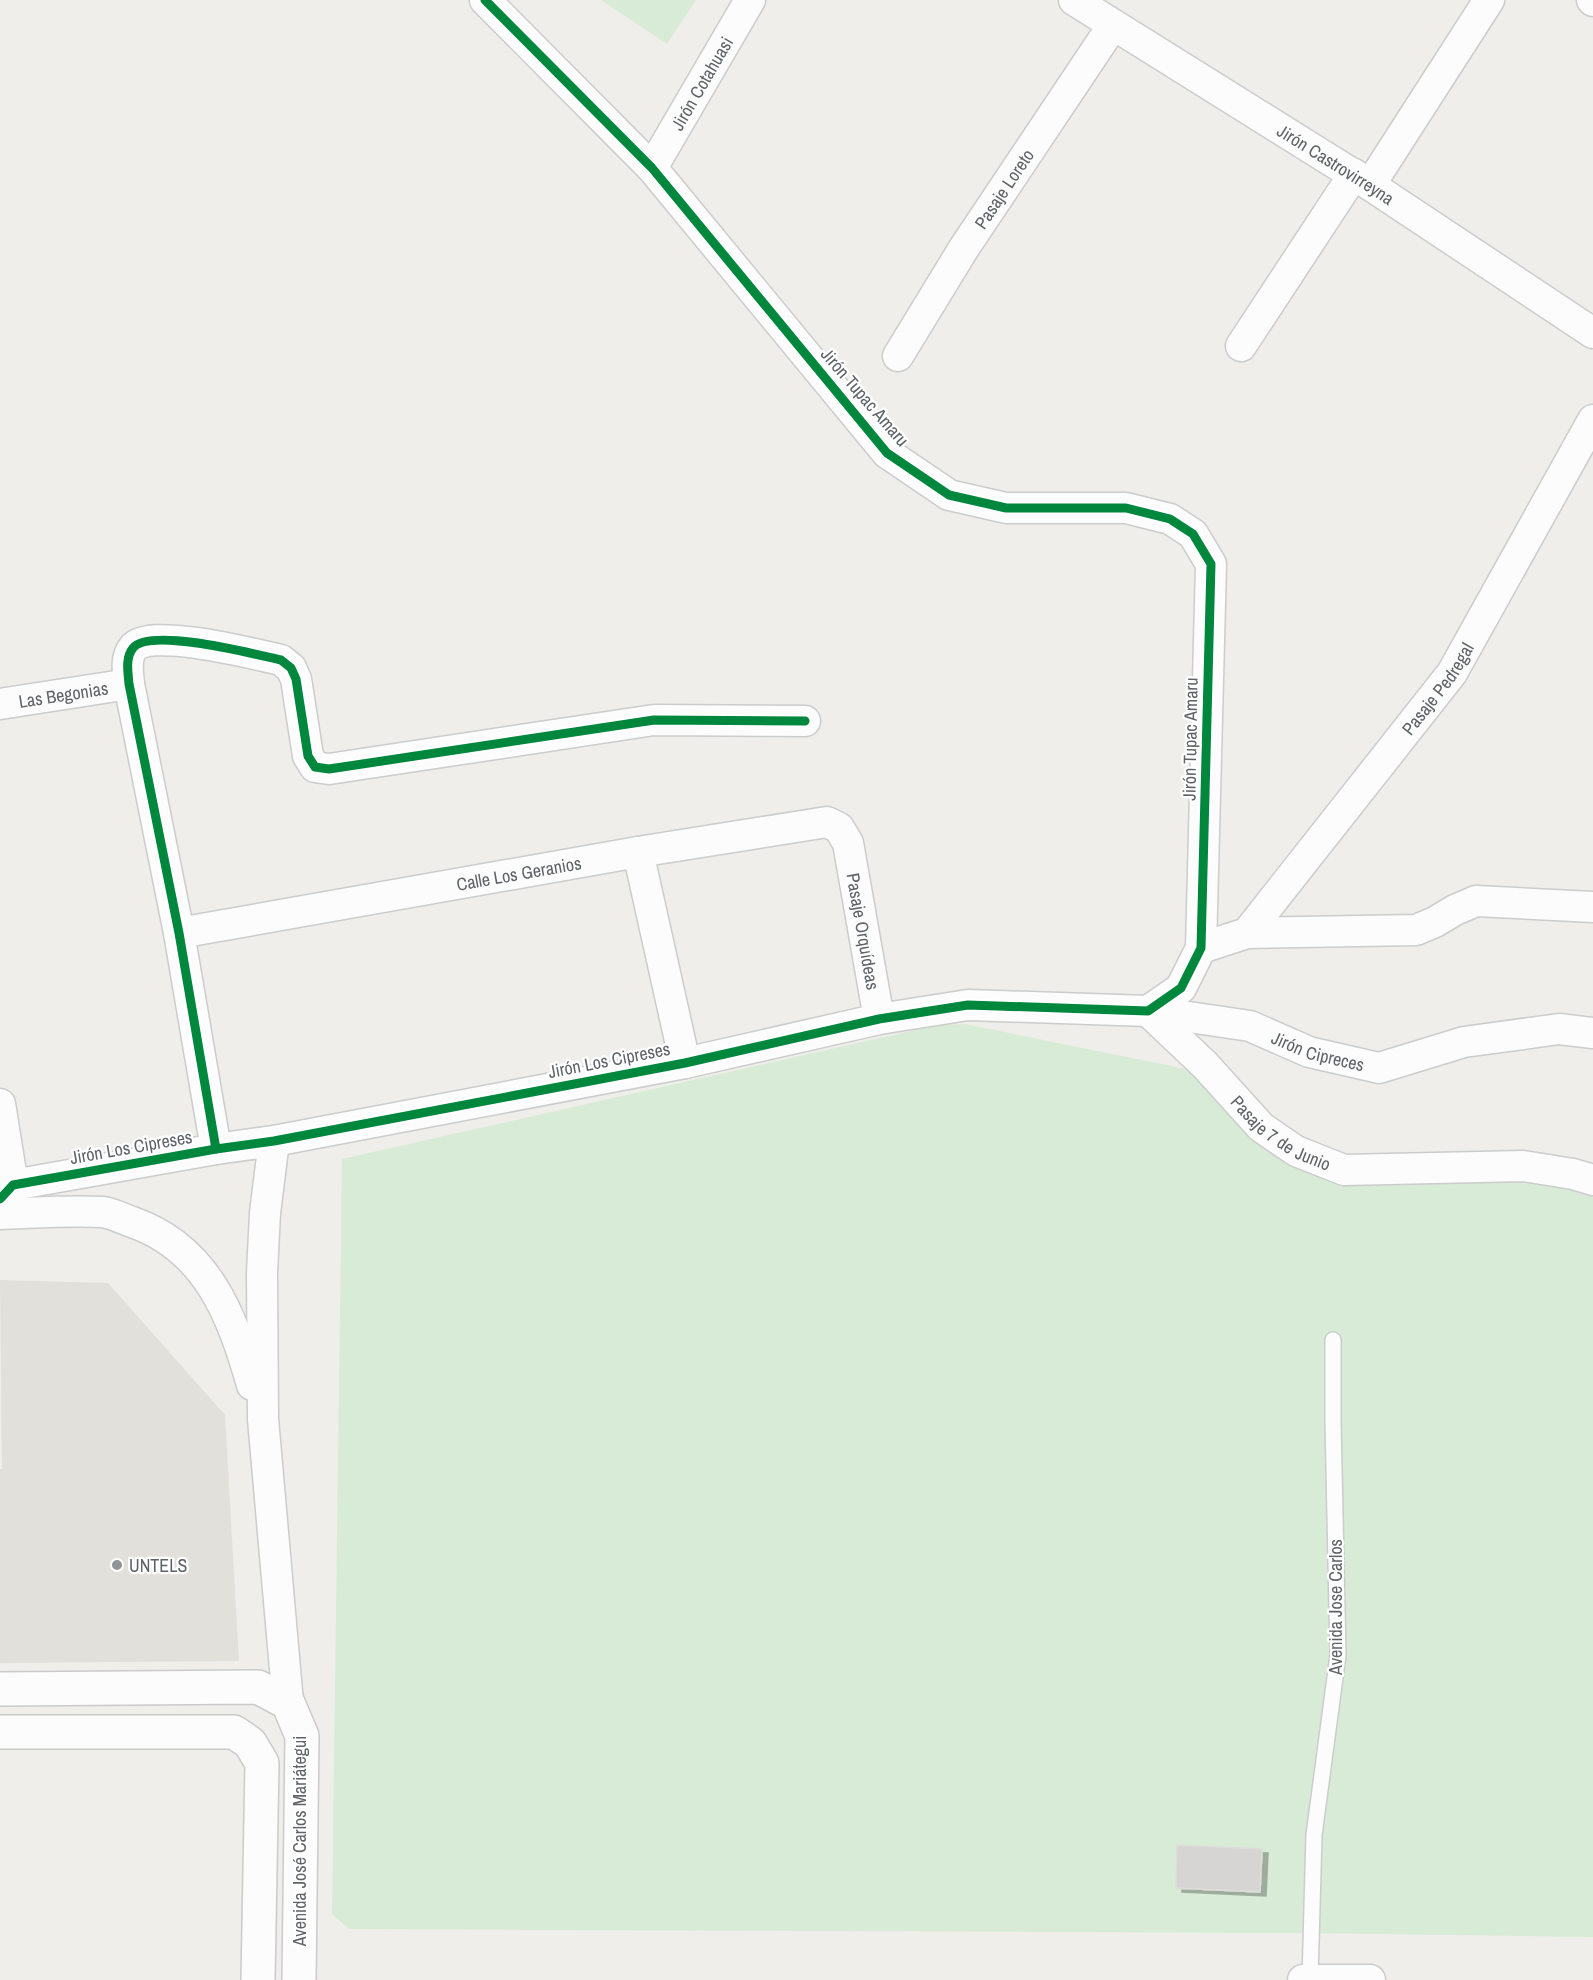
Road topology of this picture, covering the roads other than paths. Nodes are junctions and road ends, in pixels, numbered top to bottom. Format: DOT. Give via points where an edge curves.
graph roads {
  1 [pos="485,0"];
  2 [pos="750,0"];
  3 [pos="1074,0"];
  4 [pos="1489,0"];
  5 [pos="1113,25"];
  6 [pos="652,168"];
  7 [pos="1362,180"];
  8 [pos="1593,333"];
  9 [pos="1241,346"];
  10 [pos="898,356"];
  11 [pos="1593,420"];
  12 [pos="129,684"];
  13 [pos="0,704"];
  14 [pos="806,721"];
  15 [pos="848,843"];
  16 [pos="638,852"];
  17 [pos="1593,907"];
  18 [pos="179,933"];
  19 [pos="1247,933"];
  20 [pos="1202,948"];
  21 [pos="1148,1011"];
  22 [pos="879,1019"];
  23 [pos="1593,1033"];
  24 [pos="684,1063"];
  25 [pos="0,1104"];
  26 [pos="274,1141"];
  27 [pos="216,1149"];
  28 [pos="1593,1180"];
  29 [pos="6,1192"];
  30 [pos="0,1214"];
  31 [pos="1333,1340"];
  32 [pos="263,1419"];
  33 [pos="0,1689"];
  34 [pos="288,1703"];
  35 [pos="0,1731"];
  36 [pos="1310,1979"];
  37 [pos="258,1980"];
  38 [pos="299,1980"];
  39 [pos="1303,1980"];
  40 [pos="1370,1980"];
  1 -- 6 [label="street, Jirón Tupac Amaru"];
  2 -- 6 [label="street, Jirón Cotahuasi"];
  3 -- 5 [label="street, Jirón Castrovirreyna"];
  4 -- 7 [label="street"];
  5 -- 7 [label="street, Jirón Castrovirreyna"];
  5 -- 10 [label="street, Pasaje Loreto" via="964,248"];
  6 -- 20 [label="street, Jirón Tupac Amaru" via="887,453 950,495 1006,508 1126,508 1170,519 1194,534 1211,564"];
  7 -- 8 [label="street, Jirón Castrovirreyna"];
  7 -- 9 [label="street"];
  11 -- 19 [label="street, Pasaje Pedregal" via="1452,673"];
  12 -- 13 [label="street, Las Begonias"];
  12 -- 14 [label="street" via="128,658 141,642 176,639 281,660 296,679 308,756 315,767 329,769 654,720"];
  12 -- 18 [label="street"];
  15 -- 16 [label="street, Calle Los Geranios" via="839,828 826,822"];
  15 -- 22 [label="street, Pasaje Orquídeas"];
  16 -- 18 [label="street, Calle Los Geranios"];
  16 -- 24 [label="street"];
  17 -- 19 [label="street" via="1476,902 1416,930"];
  18 -- 27 [label="street"];
  19 -- 20 [label="street"];
  20 -- 21 [label="street" via="1181,988"];
  21 -- 22 [label="street, Jirón Los Cipreses" via="968,1005"];
  21 -- 23 [label="street, Jirón Cipreces" via="1250,1026 1309,1052 1379,1068 1464,1042 1559,1029"];
  21 -- 28 [label="street, Pasaje 7 de Junio" via="1205,1065 1261,1127 1296,1151 1344,1170 1523,1166"];
  22 -- 24 [label="street, Jirón Los Cipreses"];
  24 -- 26 [label="street, Jirón Los Cipreses"];
  25 -- 29 [label="street"];
  26 -- 27 [label="street, Jirón Los Cipreses"];
  26 -- 32 [label="street" via="262,1273"];
  27 -- 29 [label="street, Jirón Los Cipreses"];
  30 -- 32 [label="street" via="104,1212 152,1228 193,1259 219,1295 238,1336"];
  31 -- 36 [label="lane, Avenida Jose Carlos" via="1338,1655 1314,1835"];
  32 -- 34 [label="street"];
  33 -- 34 [label="street" via="258,1687"];
  34 -- 38 [label="street, Avenida José Carlos Mariátegui" via="302,1736"];
  35 -- 37 [label="street, Avenida José Carlos Mariátegui" via="234,1732 250,1743 262,1762"];
  36 -- 39 [label="street"];
  36 -- 40 [label="street"];
}
